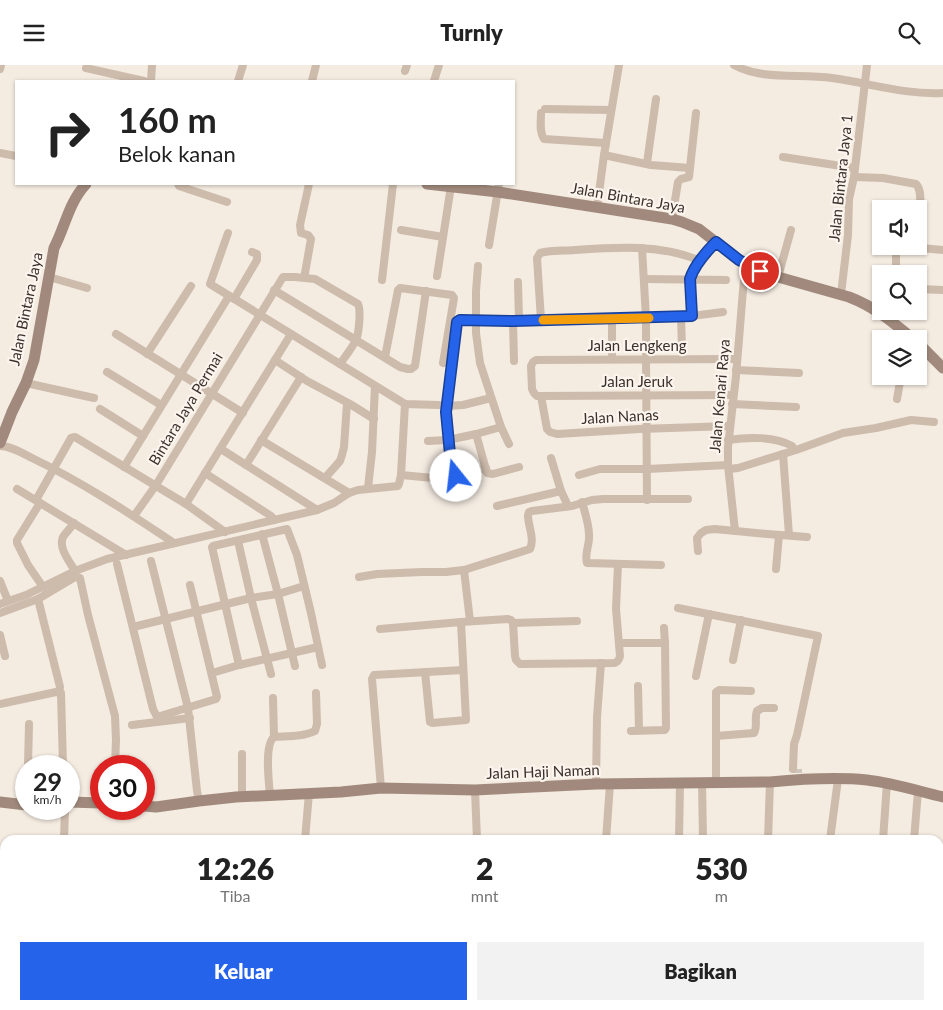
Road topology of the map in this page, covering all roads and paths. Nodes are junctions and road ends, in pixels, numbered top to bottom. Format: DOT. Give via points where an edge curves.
graph roads {
  1 [pos="1,65"];
  2 [pos="152,65"];
  3 [pos="243,65"];
  4 [pos="316,65"];
  5 [pos="439,65"];
  6 [pos="619,65"];
  7 [pos="734,65"];
  8 [pos="771,65"];
  9 [pos="867,65"];
  10 [pos="86,68"];
  11 [pos="0,69"];
  12 [pos="770,75"];
  13 [pos="140,80"];
  14 [pos="151,80"];
  15 [pos="238,80"];
  16 [pos="312,80"];
  17 [pos="434,80"];
  18 [pos="864,84"];
  19 [pos="943,93"];
  20 [pos="656,99"];
  21 [pos="612,110"];
  22 [pos="696,113"];
  23 [pos="606,143"];
  24 [pos="0,153"];
  25 [pos="604,155"];
  26 [pos="15,157"];
  27 [pos="783,157"];
  28 [pos="646,163"];
  29 [pos="854,168"];
  30 [pos="690,169"];
  31 [pos="854,177"];
  32 [pos="85,185"];
  33 [pos="178,185"];
  34 [pos="309,185"];
  35 [pos="393,185"];
  36 [pos="439,185"];
  37 [pos="451,186"];
  38 [pos="480,187"];
  39 [pos="498,188"];
  40 [pos="920,200"];
  41 [pos="227,202"];
  42 [pos="597,207"];
  43 [pos="672,219"];
  44 [pos="401,230"];
  45 [pos="791,230"];
  46 [pos="228,233"];
  47 [pos="443,237"];
  48 [pos="716,242"];
  49 [pos="489,245"];
  50 [pos="642,248"];
  51 [pos="943,250"];
  52 [pos="252,252"];
  53 [pos="701,261"];
  54 [pos="746,265"];
  55 [pos="896,265"];
  56 [pos="478,266"];
  57 [pos="305,273"];
  58 [pos="437,276"];
  59 [pos="50,277"];
  60 [pos="778,277"];
  61 [pos="644,279"];
  62 [pos="690,279"];
  63 [pos="382,280"];
  64 [pos="726,280"];
  65 [pos="518,282"];
  66 [pos="191,287"];
  67 [pos="87,288"];
  68 [pos="927,289"];
  69 [pos="274,290"];
  70 [pos="943,290"];
  71 [pos="426,291"];
  72 [pos="841,294"];
  73 [pos="232,298"];
  74 [pos="723,312"];
  75 [pos="260,315"];
  76 [pos="681,316"];
  77 [pos="692,316"];
  78 [pos="646,318"];
  79 [pos="612,319"];
  80 [pos="477,320"];
  81 [pos="542,320"];
  82 [pos="516,321"];
  83 [pos="901,330"];
  84 [pos="116,334"];
  85 [pos="291,334"];
  86 [pos="356,339"];
  87 [pos="682,349"];
  88 [pos="927,352"];
  89 [pos="147,354"];
  90 [pos="612,354"];
  91 [pos="385,357"];
  92 [pos="646,357"];
  93 [pos="737,359"];
  94 [pos="275,360"];
  95 [pos="536,360"];
  96 [pos="514,361"];
  97 [pos="443,363"];
  98 [pos="340,364"];
  99 [pos="943,368"];
  100 [pos="736,370"];
  101 [pos="107,372"];
  102 [pos="799,373"];
  103 [pos="180,374"];
  104 [pos="301,377"];
  105 [pos="26,383"];
  106 [pos="899,385"];
  107 [pos="375,386"];
  108 [pos="211,393"];
  109 [pos="733,395"];
  110 [pos="541,396"];
  111 [pos="647,396"];
  112 [pos="94,398"];
  113 [pos="491,398"];
  114 [pos="897,399"];
  115 [pos="347,403"];
  116 [pos="404,403"];
  117 [pos="732,404"];
  118 [pos="161,405"];
  119 [pos="443,405"];
  120 [pos="796,407"];
  121 [pos="100,409"];
  122 [pos="243,413"];
  123 [pos="374,419"];
  124 [pos="934,422"];
  125 [pos="730,426"];
  126 [pos="501,427"];
  127 [pos="647,429"];
  128 [pos="476,434"];
  129 [pos="143,436"];
  130 [pos="261,440"];
  131 [pos="448,440"];
  132 [pos="728,440"];
  133 [pos="428,441"];
  134 [pos="0,444"];
  135 [pos="509,445"];
  136 [pos="792,446"];
  137 [pos="220,449"];
  138 [pos="783,454"];
  139 [pos="551,458"];
  140 [pos="246,465"];
  141 [pos="124,467"];
  142 [pos="519,467"];
  143 [pos="728,467"];
  144 [pos="53,468"];
  145 [pos="486,468"];
  146 [pos="647,469"];
  147 [pos="205,473"];
  148 [pos="401,475"];
  149 [pos="579,475"];
  150 [pos="325,478"];
  151 [pos="444,479"];
  152 [pos="156,485"];
  153 [pos="368,488"];
  154 [pos="17,489"];
  155 [pos="561,491"];
  156 [pos="350,493"];
  157 [pos="688,499"];
  158 [pos="648,500"];
  159 [pos="38,502"];
  160 [pos="582,503"];
  161 [pos="186,504"];
  162 [pos="497,506"];
  163 [pos="568,506"];
  164 [pos="317,510"];
  165 [pos="134,516"];
  166 [pos="274,520"];
  167 [pos="74,523"];
  168 [pos="736,531"];
  169 [pos="225,532"];
  170 [pos="262,534"];
  171 [pos="779,535"];
  172 [pos="789,535"];
  173 [pos="807,537"];
  174 [pos="238,541"];
  175 [pos="174,543"];
  176 [pos="698,551"];
  177 [pos="126,555"];
  178 [pos="151,561"];
  179 [pos="117,564"];
  180 [pos="618,564"];
  181 [pos="661,565"];
  182 [pos="776,569"];
  183 [pos="464,570"];
  184 [pos="76,571"];
  185 [pos="359,577"];
  186 [pos="0,581"];
  187 [pos="190,585"];
  188 [pos="304,586"];
  189 [pos="43,587"];
  190 [pos="278,594"];
  191 [pos="251,598"];
  192 [pos="38,599"];
  193 [pos="4,602"];
  194 [pos="225,605"];
  195 [pos="678,608"];
  196 [pos="196,612"];
  197 [pos="0,613"];
  198 [pos="709,614"];
  199 [pos="165,620"];
  200 [pos="741,620"];
  201 [pos="470,621"];
  202 [pos="577,621"];
  203 [pos="461,622"];
  204 [pos="513,623"];
  205 [pos="133,627"];
  206 [pos="664,628"];
  207 [pos="380,629"];
  208 [pos="0,635"];
  209 [pos="619,643"];
  210 [pos="665,643"];
  211 [pos="318,647"];
  212 [pos="293,652"];
  213 [pos="5,656"];
  214 [pos="266,659"];
  215 [pos="733,660"];
  216 [pos="601,663"];
  217 [pos="239,665"];
  218 [pos="322,665"];
  219 [pos="296,666"];
  220 [pos="463,670"];
  221 [pos="425,672"];
  222 [pos="212,673"];
  223 [pos="270,674"];
  224 [pos="696,676"];
  225 [pos="638,686"];
  226 [pos="60,687"];
  227 [pos="752,691"];
  228 [pos="316,693"];
  229 [pos="273,698"];
  230 [pos="0,704"];
  231 [pos="188,708"];
  232 [pos="774,708"];
  233 [pos="190,718"];
  234 [pos="29,725"];
  235 [pos="132,725"];
  236 [pos="716,735"];
  237 [pos="274,737"];
  238 [pos="242,754"];
  239 [pos="28,755"];
  240 [pos="63,755"];
  241 [pos="116,755"];
  242 [pos="796,774"];
  243 [pos="838,779"];
  244 [pos="702,782"];
  245 [pos="770,782"];
  246 [pos="680,783"];
  247 [pos="716,783"];
  248 [pos="887,783"];
  249 [pos="596,784"];
  250 [pos="610,784"];
  251 [pos="381,788"];
  252 [pos="475,790"];
  253 [pos="918,791"];
  254 [pos="309,793"];
  255 [pos="270,796"];
  256 [pos="242,797"];
  257 [pos="943,797"];
  258 [pos="199,801"];
  259 [pos="0,802"];
  260 [pos="15,804"];
  261 [pos="155,807"];
  262 [pos="65,820"];
  263 [pos="64,835"];
  264 [pos="306,835"];
  265 [pos="477,835"];
  266 [pos="606,835"];
  267 [pos="679,835"];
  268 [pos="703,835"];
  269 [pos="768,835"];
  270 [pos="831,835"];
  271 [pos="883,835"];
  272 [pos="914,835"];
  1 -- 11 [label="street"];
  2 -- 14 [label="street"];
  3 -- 15 [label="street"];
  4 -- 16 [label="street"];
  5 -- 17 [label="street"];
  6 -- 21 [label="street"];
  7 -- 12 [label="street"];
  8 -- 12 [label="street"];
  9 -- 18 [label="street, Jalan Bintara Jaya 1"];
  10 -- 13 [label="street"];
  12 -- 18 [label="street" via="832,78"];
  18 -- 19 [label="street" via="926,94"];
  18 -- 29 [label="street, Jalan Bintara Jaya 1"];
  20 -- 28 [label="street"];
  21 -- 23 [label="street"];
  21 -- 23 [label="street" via="543,111 541,132 544,139"];
  22 -- 30 [label="street"];
  23 -- 25 [label="street"];
  24 -- 26 [label="street"];
  25 -- 28 [label="street"];
  25 -- 42 [label="street"];
  27 -- 29 [label="street"];
  28 -- 30 [label="street"];
  29 -- 31 [label="street, Jalan Bintara Jaya 1"];
  30 -- 43 [label="street" via="688,177 678,182"];
  31 -- 40 [label="street" via="916,184"];
  31 -- 72 [label="street, Jalan Bintara Jaya 1" via="849,199"];
  32 -- 59 [label="street, Jalan Bintara Jaya" via="73,202 54,249"];
  33 -- 41 [label="street"];
  34 -- 57 [label="street" via="300,225 301,233 311,239"];
  35 -- 63 [label="street"];
  36 -- 37 [label="street, Jalan Bintara Jaya"];
  37 -- 38 [label="street, Jalan Bintara Jaya"];
  37 -- 47 [label="street"];
  38 -- 39 [label="street, Jalan Bintara Jaya"];
  39 -- 42 [label="street, Jalan Bintara Jaya"];
  39 -- 49 [label="street"];
  42 -- 43 [label="street, Jalan Bintara Jaya"];
  43 -- 48 [label="street, Jalan Bintara Jaya" via="699,229"];
  44 -- 47 [label="street"];
  45 -- 60 [label="street"];
  46 -- 73 [label="street" via="210,285"];
  47 -- 58 [label="street"];
  48 -- 53 [label="street"];
  48 -- 54 [label="street, Jalan Bintara Jaya"];
  50 -- 53 [label="street" via="686,255"];
  50 -- 61 [label="street"];
  50 -- 81 [label="street" via="540,253"];
  51 -- 55 [label="street" via="899,246"];
  52 -- 73 [label="street" via="257,254 257,260"];
  53 -- 62 [label="street"];
  54 -- 60 [label="street, Jalan Bintara Jaya"];
  54 -- 93 [label="street, Jalan Kenari Raya"];
  56 -- 80 [label="street"];
  59 -- 67 [label="street"];
  59 -- 105 [label="street, Jalan Bintara Jaya" via="34,360"];
  60 -- 72 [label="street, Jalan Bintara Jaya"];
  61 -- 62 [label="street"];
  61 -- 78 [label="street"];
  62 -- 64 [label="street"];
  62 -- 77 [label="street"];
  65 -- 82 [label="street"];
  66 -- 89 [label="street"];
  68 -- 70 [label="street"];
  69 -- 75 [label="street, Bintara Jaya Permai"];
  69 -- 86 [label="street"];
  69 -- 86 [label="street" via="282,277 315,279 358,304 360,314"];
  71 -- 91 [label="street" via="398,290"];
  71 -- 91 [label="street" via="415,366 411,369 400,367"];
  71 -- 97 [label="street" via="454,298"];
  72 -- 83 [label="street, Jalan Bintara Jaya" via="876,310"];
  73 -- 75 [label="street"];
  73 -- 103 [label="street"];
  74 -- 77 [label="street"];
  75 -- 85 [label="street"];
  75 -- 108 [label="street, Bintara Jaya Permai"];
  76 -- 77 [label="street"];
  76 -- 78 [label="street"];
  76 -- 87 [label="street"];
  78 -- 79 [label="street"];
  78 -- 92 [label="street"];
  79 -- 81 [label="street"];
  79 -- 90 [label="street"];
  80 -- 82 [label="street"];
  80 -- 113 [label="street" via="477,349"];
  80 -- 119 [label="street" via="460,320 456,324"];
  81 -- 82 [label="street"];
  82 -- 96 [label="street"];
  84 -- 89 [label="street"];
  85 -- 94 [label="street"];
  85 -- 98 [label="street"];
  86 -- 91 [label="street"];
  86 -- 98 [label="street"];
  88 -- 99 [label="street"];
  89 -- 103 [label="street"];
  92 -- 93 [label="street, Jalan Lengkeng"];
  92 -- 95 [label="street, Jalan Lengkeng"];
  92 -- 111 [label="street"];
  93 -- 100 [label="street, Jalan Kenari Raya"];
  94 -- 104 [label="street"];
  94 -- 122 [label="street"];
  95 -- 110 [label="street, Jalan Nanas" via="531,366 532,389"];
  98 -- 107 [label="street"];
  100 -- 102 [label="street"];
  100 -- 109 [label="street, Jalan Kenari Raya"];
  101 -- 118 [label="street"];
  103 -- 108 [label="street"];
  103 -- 118 [label="street"];
  104 -- 115 [label="street"];
  104 -- 130 [label="street"];
  105 -- 112 [label="street"];
  105 -- 134 [label="street, Jalan Bintara Jaya"];
  106 -- 114 [label="street"];
  107 -- 116 [label="street"];
  107 -- 123 [label="street"];
  108 -- 122 [label="street"];
  108 -- 152 [label="street, Bintara Jaya Permai"];
  109 -- 111 [label="street, Jalan Jeruk"];
  109 -- 117 [label="street, Jalan Kenari Raya"];
  110 -- 111 [label="street, Jalan Jeruk"];
  110 -- 127 [label="street, Jalan Nanas" via="547,429 557,435"];
  111 -- 127 [label="street"];
  113 -- 119 [label="street" via="463,405"];
  113 -- 126 [label="street"];
  115 -- 123 [label="street"];
  115 -- 150 [label="street" via="342,455"];
  116 -- 119 [label="street"];
  116 -- 148 [label="street"];
  117 -- 120 [label="street"];
  117 -- 125 [label="street, Jalan Kenari Raya"];
  118 -- 129 [label="street"];
  119 -- 131 [label="street"];
  121 -- 129 [label="street"];
  122 -- 137 [label="street"];
  123 -- 153 [label="street"];
  124 -- 138 [label="street" via="912,421 843,433"];
  125 -- 127 [label="street, Jalan Nanas"];
  125 -- 132 [label="street, Jalan Kenari Raya"];
  126 -- 128 [label="street"];
  126 -- 135 [label="street"];
  127 -- 146 [label="street"];
  128 -- 131 [label="street"];
  128 -- 145 [label="street"];
  129 -- 141 [label="street"];
  130 -- 140 [label="street"];
  130 -- 150 [label="street"];
  131 -- 133 [label="street"];
  131 -- 145 [label="street" via="456,476"];
  132 -- 136 [label="street" via="771,440"];
  132 -- 143 [label="street, Jalan Kenari Raya"];
  134 -- 144 [label="street"];
  137 -- 140 [label="street"];
  137 -- 147 [label="street"];
  138 -- 143 [label="street" via="738,468"];
  138 -- 172 [label="street"];
  139 -- 155 [label="street"];
  140 -- 164 [label="street"];
  141 -- 144 [label="street, Bintara Jaya Permai" via="73,437"];
  141 -- 152 [label="street, Bintara Jaya Permai"];
  142 -- 145 [label="street" via="489,475"];
  143 -- 146 [label="street"];
  143 -- 168 [label="street, Jalan Kenari Raya"];
  144 -- 159 [label="street"];
  144 -- 165 [label="street"];
  146 -- 149 [label="street" via="600,469"];
  146 -- 158 [label="street"];
  147 -- 161 [label="street"];
  147 -- 166 [label="street"];
  148 -- 151 [label="street"];
  148 -- 153 [label="street" via="398,486"];
  150 -- 156 [label="street"];
  152 -- 161 [label="street"];
  152 -- 165 [label="street"];
  153 -- 156 [label="street"];
  154 -- 159 [label="street"];
  155 -- 162 [label="street"];
  155 -- 163 [label="street"];
  156 -- 164 [label="street"];
  157 -- 158 [label="street"];
  158 -- 160 [label="street" via="603,499"];
  159 -- 167 [label="street"];
  159 -- 189 [label="street" via="17,540 17,546"];
  160 -- 163 [label="street"];
  160 -- 180 [label="street" via="589,534 586,562"];
  161 -- 169 [label="street"];
  163 -- 183 [label="street" via="529,512 533,539 530,549"];
  164 -- 166 [label="street"];
  165 -- 175 [label="street"];
  166 -- 169 [label="street"];
  167 -- 177 [label="street"];
  167 -- 184 [label="street" via="63,537 62,544"];
  168 -- 171 [label="street"];
  168 -- 176 [label="street" via="706,530 698,538"];
  169 -- 175 [label="street"];
  170 -- 174 [label="street"];
  170 -- 188 [label="street" via="288,529"];
  170 -- 190 [label="street"];
  171 -- 172 [label="street"];
  171 -- 182 [label="street"];
  172 -- 173 [label="street"];
  174 -- 191 [label="street"];
  174 -- 194 [label="street" via="212,547"];
  175 -- 177 [label="street"];
  177 -- 184 [label="street"];
  178 -- 199 [label="street"];
  179 -- 205 [label="street"];
  180 -- 181 [label="street"];
  180 -- 209 [label="street" via="616,609"];
  183 -- 185 [label="street"];
  183 -- 201 [label="street"];
  184 -- 189 [label="street"];
  186 -- 193 [label="street"];
  187 -- 196 [label="street"];
  188 -- 190 [label="street"];
  188 -- 211 [label="street"];
  189 -- 193 [label="street"];
  190 -- 191 [label="street"];
  190 -- 212 [label="street"];
  191 -- 194 [label="street"];
  191 -- 214 [label="street"];
  192 -- 197 [label="street"];
  192 -- 226 [label="street"];
  192 -- 241 [label="street" via="75,577 80,578 115,716"];
  194 -- 196 [label="street"];
  194 -- 217 [label="street"];
  195 -- 198 [label="street"];
  196 -- 199 [label="street"];
  196 -- 222 [label="street"];
  198 -- 200 [label="street"];
  198 -- 224 [label="street"];
  199 -- 205 [label="street"];
  199 -- 231 [label="street"];
  200 -- 215 [label="street"];
  200 -- 242 [label="street" via="818,635 796,735"];
  201 -- 203 [label="street"];
  201 -- 204 [label="street" via="508,619"];
  202 -- 204 [label="street"];
  203 -- 207 [label="street"];
  203 -- 220 [label="street"];
  204 -- 216 [label="street" via="515,656 520,664"];
  205 -- 231 [label="street" via="156,716"];
  206 -- 210 [label="street"];
  208 -- 213 [label="street"];
  209 -- 210 [label="street"];
  209 -- 216 [label="street" via="619,660"];
  210 -- 225 [label="street" via="665,730 635,731"];
  211 -- 212 [label="street"];
  211 -- 218 [label="street"];
  212 -- 214 [label="street"];
  212 -- 219 [label="street"];
  214 -- 217 [label="street"];
  214 -- 223 [label="street"];
  216 -- 249 [label="street"];
  217 -- 222 [label="street"];
  220 -- 221 [label="street"];
  220 -- 221 [label="street" via="466,720 432,723"];
  221 -- 251 [label="street" via="374,675 372,679"];
  222 -- 231 [label="street" via="217,698"];
  227 -- 236 [label="street" via="716,691"];
  228 -- 237 [label="street" via="315,731"];
  229 -- 237 [label="street"];
  230 -- 240 [label="street" via="60,693"];
  231 -- 233 [label="street"];
  232 -- 236 [label="street" via="757,711 754,733"];
  233 -- 235 [label="street"];
  233 -- 258 [label="street"];
  234 -- 239 [label="street"];
  236 -- 247 [label="street"];
  237 -- 255 [label="street" via="270,740 268,758"];
  238 -- 256 [label="street"];
  242 -- 243 [label="street, Jalan Haji Naman"];
  242 -- 245 [label="street, Jalan Haji Naman"];
  243 -- 248 [label="street, Jalan Haji Naman"];
  243 -- 270 [label="street"];
  244 -- 246 [label="street, Jalan Haji Naman"];
  244 -- 247 [label="street, Jalan Haji Naman"];
  244 -- 268 [label="street"];
  245 -- 247 [label="street, Jalan Haji Naman"];
  245 -- 269 [label="street"];
  246 -- 250 [label="street, Jalan Haji Naman"];
  246 -- 267 [label="street"];
  248 -- 253 [label="street, Jalan Haji Naman"];
  248 -- 271 [label="street"];
  249 -- 250 [label="street, Jalan Haji Naman"];
  249 -- 252 [label="street, Jalan Haji Naman"];
  250 -- 266 [label="street"];
  251 -- 252 [label="street, Jalan Haji Naman"];
  251 -- 254 [label="street, Jalan Haji Naman"];
  252 -- 265 [label="street"];
  253 -- 257 [label="street, Jalan Haji Naman"];
  253 -- 272 [label="street"];
  254 -- 255 [label="street, Jalan Haji Naman"];
  254 -- 264 [label="street"];
  255 -- 256 [label="street, Jalan Haji Naman"];
  256 -- 258 [label="street, Jalan Haji Naman"];
  258 -- 261 [label="street, Jalan Haji Naman"];
  259 -- 260 [label="street"];
  262 -- 263 [label="street"];
}
